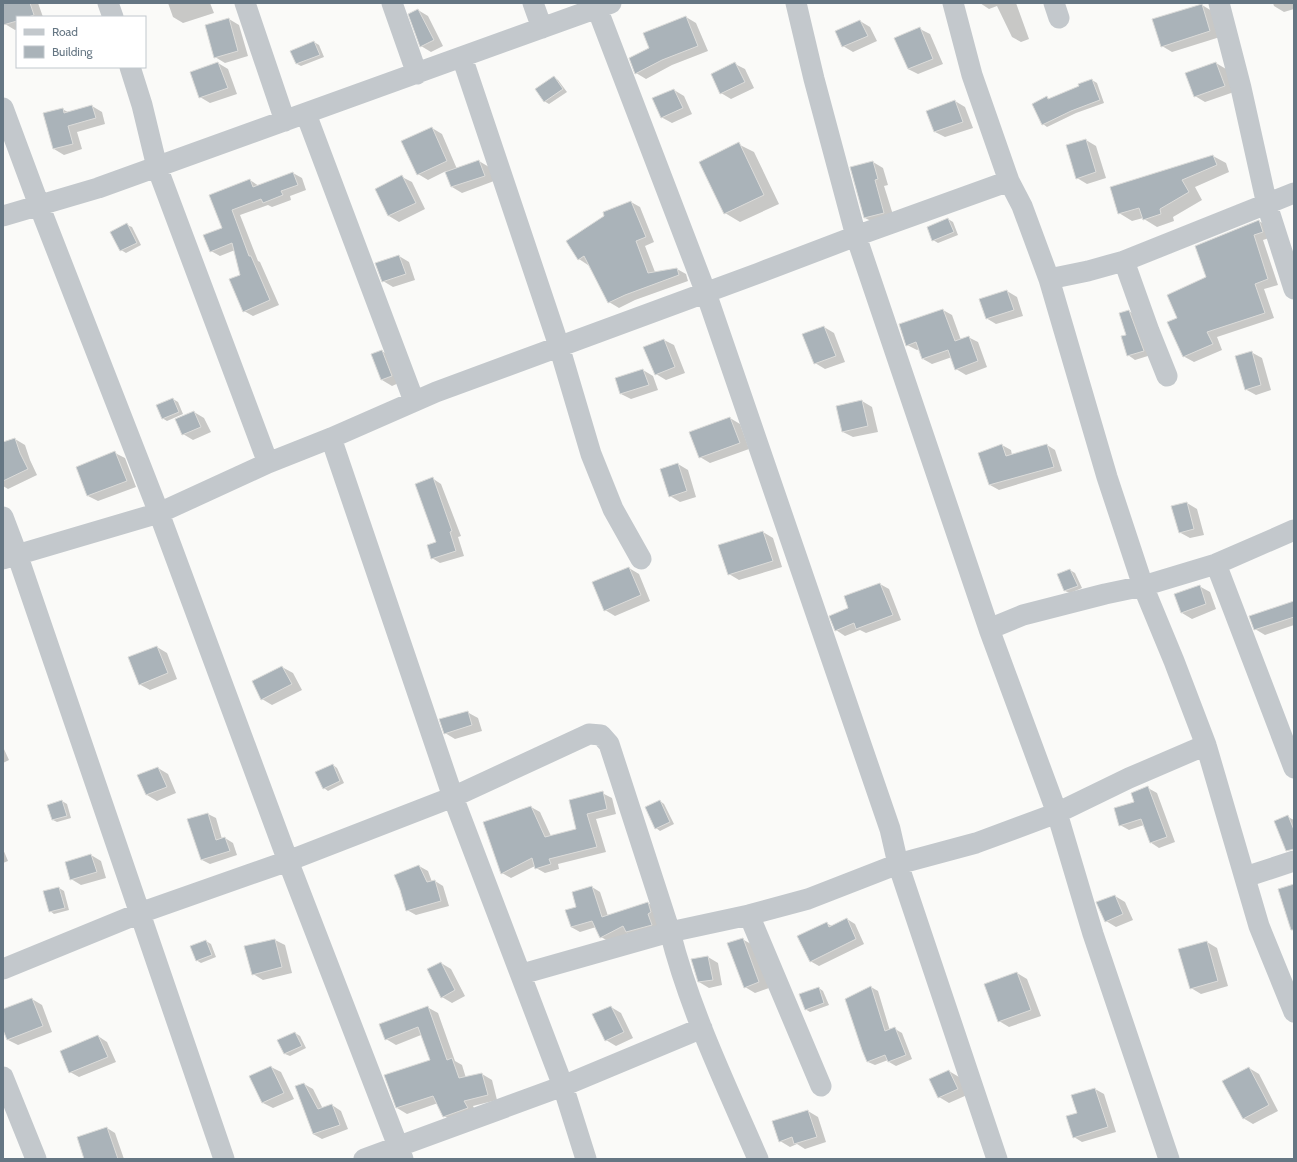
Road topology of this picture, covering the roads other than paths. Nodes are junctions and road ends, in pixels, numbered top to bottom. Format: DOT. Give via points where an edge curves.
graph roads {
  1 [pos="108,3"];
  2 [pos="245,3"];
  3 [pos="392,3"];
  4 [pos="533,3"];
  5 [pos="796,3"];
  6 [pos="953,3"];
  7 [pos="1219,3"];
  8 [pos="604,6"];
  9 [pos="113,16"];
  10 [pos="542,28"];
  11 [pos="462,57"];
  12 [pos="130,68"];
  13 [pos="417,74"];
  14 [pos="3,108"];
  15 [pos="306,114"];
  16 [pos="285,121"];
  17 [pos="157,167"];
  18 [pos="1009,181"];
  19 [pos="1294,193"];
  20 [pos="39,205"];
  21 [pos="1266,205"];
  22 [pos="3,216"];
  23 [pos="856,236"];
  24 [pos="1124,261"];
  25 [pos="1049,279"];
  26 [pos="1294,289"];
  27 [pos="706,293"];
  28 [pos="559,346"];
  29 [pos="1167,376"];
  30 [pos="414,401"];
  31 [pos="331,438"];
  32 [pos="268,463"];
  33 [pos="159,513"];
  34 [pos="3,517"];
  35 [pos="1294,530"];
  36 [pos="10,557"];
  37 [pos="641,559"];
  38 [pos="1216,564"];
  39 [pos="1143,586"];
  40 [pos="989,629"];
  41 [pos="1206,745"];
  42 [pos="1294,768"];
  43 [pos="454,797"];
  44 [pos="1057,813"];
  45 [pos="1294,860"];
  46 [pos="288,861"];
  47 [pos="898,864"];
  48 [pos="1245,877"];
  49 [pos="140,913"];
  50 [pos="749,915"];
  51 [pos="670,932"];
  52 [pos="3,969"];
  53 [pos="522,974"];
  54 [pos="1294,1012"];
  55 [pos="702,1028"];
  56 [pos="3,1077"];
  57 [pos="563,1086"];
  58 [pos="821,1086"];
  59 [pos="400,1153"];
  60 [pos="36,1159"];
  61 [pos="224,1159"];
  62 [pos="364,1159"];
  63 [pos="586,1159"];
  64 [pos="758,1159"];
  65 [pos="997,1159"];
  66 [pos="1169,1159"];
  1 -- 9 [label="street"];
  2 -- 16 [label="street"];
  3 -- 13 [label="street"];
  4 -- 10 [label="street"];
  5 -- 23 [label="street"];
  6 -- 18 [label="street" via="972,75"];
  7 -- 21 [label="street" via="1241,88"];
  8 -- 10 [label="street"];
  8 -- 27 [label="street"];
  10 -- 11 [label="street"];
  11 -- 13 [label="street"];
  11 -- 28 [label="street"];
  12 -- 17 [label="street"];
  13 -- 15 [label="street"];
  14 -- 20 [label="street"];
  15 -- 16 [label="street"];
  15 -- 30 [label="street"];
  16 -- 17 [label="street"];
  17 -- 20 [label="street"];
  17 -- 32 [label="street"];
  18 -- 23 [label="street"];
  18 -- 25 [label="street" via="1022,206"];
  19 -- 21 [label="street"];
  20 -- 22 [label="street"];
  20 -- 33 [label="street"];
  21 -- 24 [label="street"];
  21 -- 26 [label="street"];
  23 -- 27 [label="street"];
  23 -- 40 [label="street"];
  24 -- 25 [label="street"];
  24 -- 29 [label="street"];
  25 -- 39 [label="street" via="1107,477"];
  27 -- 28 [label="street"];
  27 -- 47 [label="street" via="890,829"];
  28 -- 30 [label="street"];
  28 -- 37 [label="street" via="591,454 613,509"];
  30 -- 31 [label="street"];
  31 -- 32 [label="street"];
  31 -- 43 [label="street"];
  32 -- 33 [label="street"];
  33 -- 36 [label="street"];
  33 -- 46 [label="street"];
  34 -- 36 [label="street"];
  35 -- 38 [label="street"];
  36 -- 49 [label="street"];
  38 -- 39 [label="street"];
  38 -- 42 [label="street"];
  39 -- 40 [label="street" via="1023,615"];
  39 -- 41 [label="street"];
  40 -- 44 [label="street"];
  41 -- 44 [label="street"];
  41 -- 48 [label="street"];
  43 -- 46 [label="street"];
  43 -- 51 [label="street" via="590,734 601,735 609,744"];
  43 -- 53 [label="street"];
  44 -- 47 [label="street" via="976,843"];
  44 -- 66 [label="street" via="1093,934"];
  45 -- 48 [label="street"];
  46 -- 49 [label="street"];
  46 -- 59 [label="street"];
  47 -- 50 [label="street" via="808,899"];
  47 -- 65 [label="street"];
  48 -- 54 [label="street" via="1260,926"];
  49 -- 52 [label="street"];
  49 -- 61 [label="street"];
  50 -- 51 [label="street"];
  50 -- 58 [label="street"];
  51 -- 53 [label="street"];
  51 -- 55 [label="street" via="677,960"];
  53 -- 57 [label="street"];
  55 -- 57 [label="street"];
  55 -- 64 [label="street"];
  56 -- 60 [label="street"];
  57 -- 59 [label="street"];
  57 -- 63 [label="street"];
  59 -- 62 [label="street"];
}
